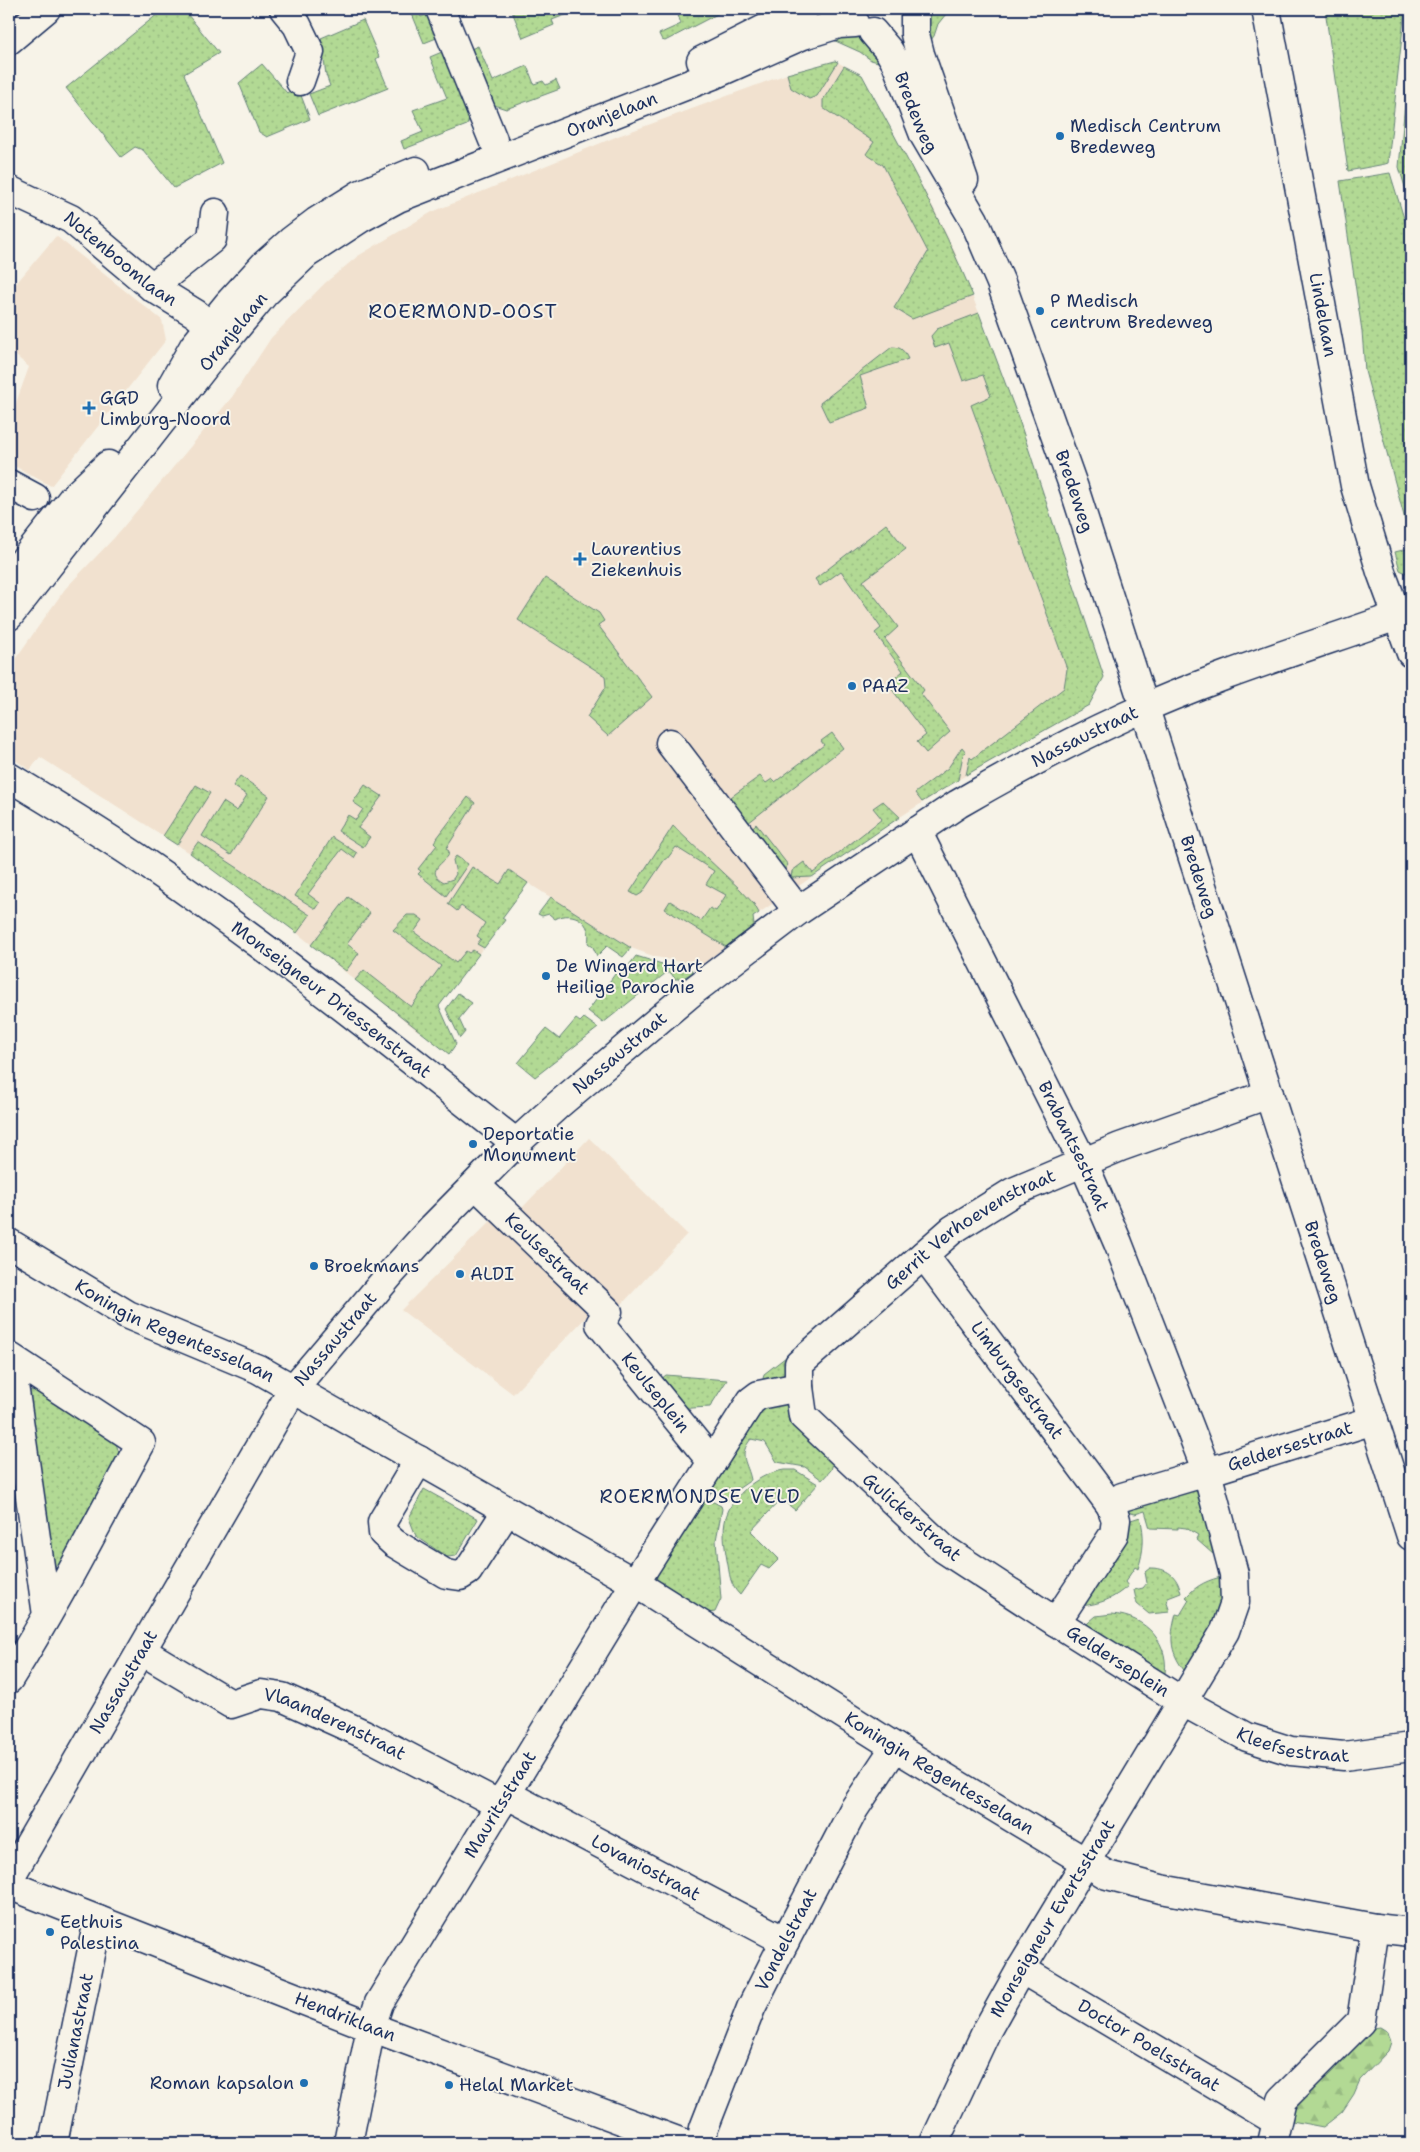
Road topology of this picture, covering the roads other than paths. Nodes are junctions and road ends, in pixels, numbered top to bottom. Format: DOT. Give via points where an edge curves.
graph roads {
  1 [pos="46,9"];
  2 [pos="284,9"];
  3 [pos="440,9"];
  4 [pos="804,9"];
  5 [pos="1266,9"];
  6 [pos="918,13"];
  7 [pos="858,21"];
  8 [pos="9,40"];
  9 [pos="300,82"];
  10 [pos="493,140"];
  11 [pos="9,190"];
  12 [pos="366,203"];
  13 [pos="215,213"];
  14 [pos="974,220"];
  15 [pos="152,287"];
  16 [pos="218,334"];
  17 [pos="9,484"];
  18 [pos="35,498"];
  19 [pos="9,579"];
  20 [pos="1405,614"];
  21 [pos="9,616"];
  22 [pos="1411,654"];
  23 [pos="1144,708"];
  24 [pos="670,743"];
  25 [pos="9,777"];
  26 [pos="917,831"];
  27 [pos="798,911"];
  28 [pos="1270,1094"];
  29 [pos="516,1143"];
  30 [pos="1083,1162"];
  31 [pos="476,1185"];
  32 [pos="9,1243"];
  33 [pos="924,1255"];
  34 [pos="600,1324"];
  35 [pos="799,1386"];
  36 [pos="293,1389"];
  37 [pos="803,1416"];
  38 [pos="1374,1420"];
  39 [pos="419,1460"];
  40 [pos="712,1462"];
  41 [pos="1207,1472"];
  42 [pos="1111,1506"];
  43 [pos="506,1512"];
  44 [pos="1411,1536"];
  45 [pos="635,1584"];
  46 [pos="47,1615"];
  47 [pos="1056,1622"];
  48 [pos="142,1651"];
  49 [pos="9,1679"];
  50 [pos="1184,1702"];
  51 [pos="895,1747"];
  52 [pos="1411,1747"];
  53 [pos="503,1800"];
  54 [pos="1085,1863"];
  55 [pos="9,1879"];
  56 [pos="9,1885"];
  57 [pos="98,1920"];
  58 [pos="1375,1928"];
  59 [pos="1411,1932"];
  60 [pos="785,1941"];
  61 [pos="1021,1968"];
  62 [pos="371,2028"];
  63 [pos="1274,2132"];
  64 [pos="53,2143"];
  65 [pos="348,2143"];
  66 [pos="683,2143"];
  67 [pos="701,2143"];
  68 [pos="934,2143"];
  1 -- 8 [label="street"];
  2 -- 9 [label="street" via="297,24 310,52"];
  3 -- 10 [label="street"];
  4 -- 10 [label="street, Oranjelaan" via="711,56 631,91"];
  5 -- 20 [label="street, Lindelaan" via="1354,486 1381,572"];
  6 -- 7 [label="street, Oranjelaan" via="889,32"];
  6 -- 14 [label="street, Bredeweg" via="915,34 920,54 960,164"];
  7 -- 12 [label="street, Oranjelaan" via="803,35 713,75 398,198"];
  7 -- 14 [label="street, Bredeweg" via="892,57 924,135"];
  10 -- 12 [label="street, Oranjelaan"];
  11 -- 15 [label="street, Notenboomlaan" via="71,219"];
  12 -- 16 [label="street, Oranjelaan"];
  13 -- 15 [label="street" via="212,239"];
  14 -- 23 [label="street, Bredeweg" via="1001,283 1074,488"];
  15 -- 16 [label="street, Notenboomlaan" via="196,314"];
  16 -- 19 [label="street, Oranjelaan" via="194,346 165,398 143,426 120,454 72,499"];
  16 -- 21 [label="street, Oranjelaan"];
  17 -- 18 [label="street"];
  20 -- 22 [label="street, Lindelaan"];
  20 -- 23 [label="street, Nassaustraat" via="1208,682"];
  23 -- 26 [label="street, Nassaustraat" via="1015,772"];
  23 -- 28 [label="street, Bredeweg"];
  24 -- 27 [label="street"];
  25 -- 29 [label="street, Monseigneur Driessenstraat" via="144,862 262,947"];
  26 -- 27 [label="street, Nassaustraat"];
  26 -- 30 [label="street, Brabantsestraat"];
  27 -- 29 [label="street, Nassaustraat" via="693,990"];
  28 -- 30 [label="street, Gerrit Verhoevenstraat"];
  28 -- 38 [label="street, Bredeweg"];
  29 -- 31 [label="street, Nassaustraat"];
  30 -- 33 [label="street, Gerrit Verhoevenstraat" via="1013,1192 952,1230"];
  30 -- 41 [label="street, Brabantsestraat"];
  31 -- 34 [label="street, Keulsestraat" via="608,1312"];
  31 -- 36 [label="street, Nassaustraat" via="387,1277"];
  32 -- 36 [label="street, Koningin Regentesselaan" via="128,1316 258,1369"];
  33 -- 35 [label="street, Gerrit Verhoevenstraat" via="799,1364"];
  33 -- 42 [label="street, Limburgsestraat"];
  34 -- 40 [label="street, Keulseplein"];
  35 -- 37 [label="street, Gerrit Verhoevenstraat"];
  35 -- 40 [label="street" via="759,1395 751,1402"];
  36 -- 39 [label="street, Koningin Regentesselaan"];
  36 -- 48 [label="street, Nassaustraat"];
  37 -- 47 [label="street, Gulickerstraat" via="944,1550"];
  38 -- 41 [label="street, Geldersestraat"];
  38 -- 44 [label="street, Bredeweg"];
  39 -- 43 [label="street, Koningin Regentesselaan"];
  39 -- 43 [label="street" via="382,1522 384,1534 394,1543 437,1569 460,1576 468,1571"];
  40 -- 45 [label="street"];
  41 -- 42 [label="street" via="1122,1497"];
  41 -- 50 [label="street, Gelderseplein" via="1234,1574 1235,1602 1226,1631"];
  42 -- 47 [label="street, Gelderseplein" via="1116,1520 1114,1534"];
  43 -- 45 [label="street, Koningin Regentesselaan"];
  45 -- 51 [label="street, Koningin Regentesselaan"];
  45 -- 53 [label="street, Mauritsstraat"];
  46 -- 46 [label="street" via="141,1443 10,1358 14,1386"];
  46 -- 49 [label="street"];
  47 -- 50 [label="street, Gelderseplein"];
  48 -- 53 [label="street, Vlaanderenstraat" via="231,1704 261,1694 282,1697"];
  48 -- 55 [label="street, Nassaustraat"];
  50 -- 52 [label="street, Kleefsestraat" via="1247,1737 1291,1751 1344,1756"];
  50 -- 54 [label="street, Monseigneur Evertsstraat"];
  51 -- 54 [label="street, Koningin Regentesselaan"];
  51 -- 60 [label="street, Vondelstraat" via="854,1809"];
  53 -- 60 [label="street, Lovaniostraat"];
  53 -- 62 [label="street, Mauritsstraat" via="379,2003"];
  54 -- 58 [label="street, Koningin Regentesselaan" via="1107,1875 1161,1889"];
  54 -- 61 [label="street, Monseigneur Evertsstraat"];
  56 -- 57 [label="street, Hendriklaan"];
  57 -- 62 [label="street, Hendriklaan"];
  57 -- 64 [label="street, Julianastraat"];
  58 -- 59 [label="street, Koningin Regentesselaan"];
  58 -- 63 [label="street" via="1361,2022 1282,2100"];
  60 -- 67 [label="street, Vondelstraat" via="751,2008"];
  61 -- 63 [label="street, Doctor Poelsstraat"];
  61 -- 68 [label="street, Monseigneur Evertsstraat" via="987,2030"];
  62 -- 65 [label="street, Mauritsstraat"];
  62 -- 66 [label="street, Hendriklaan"];
}
